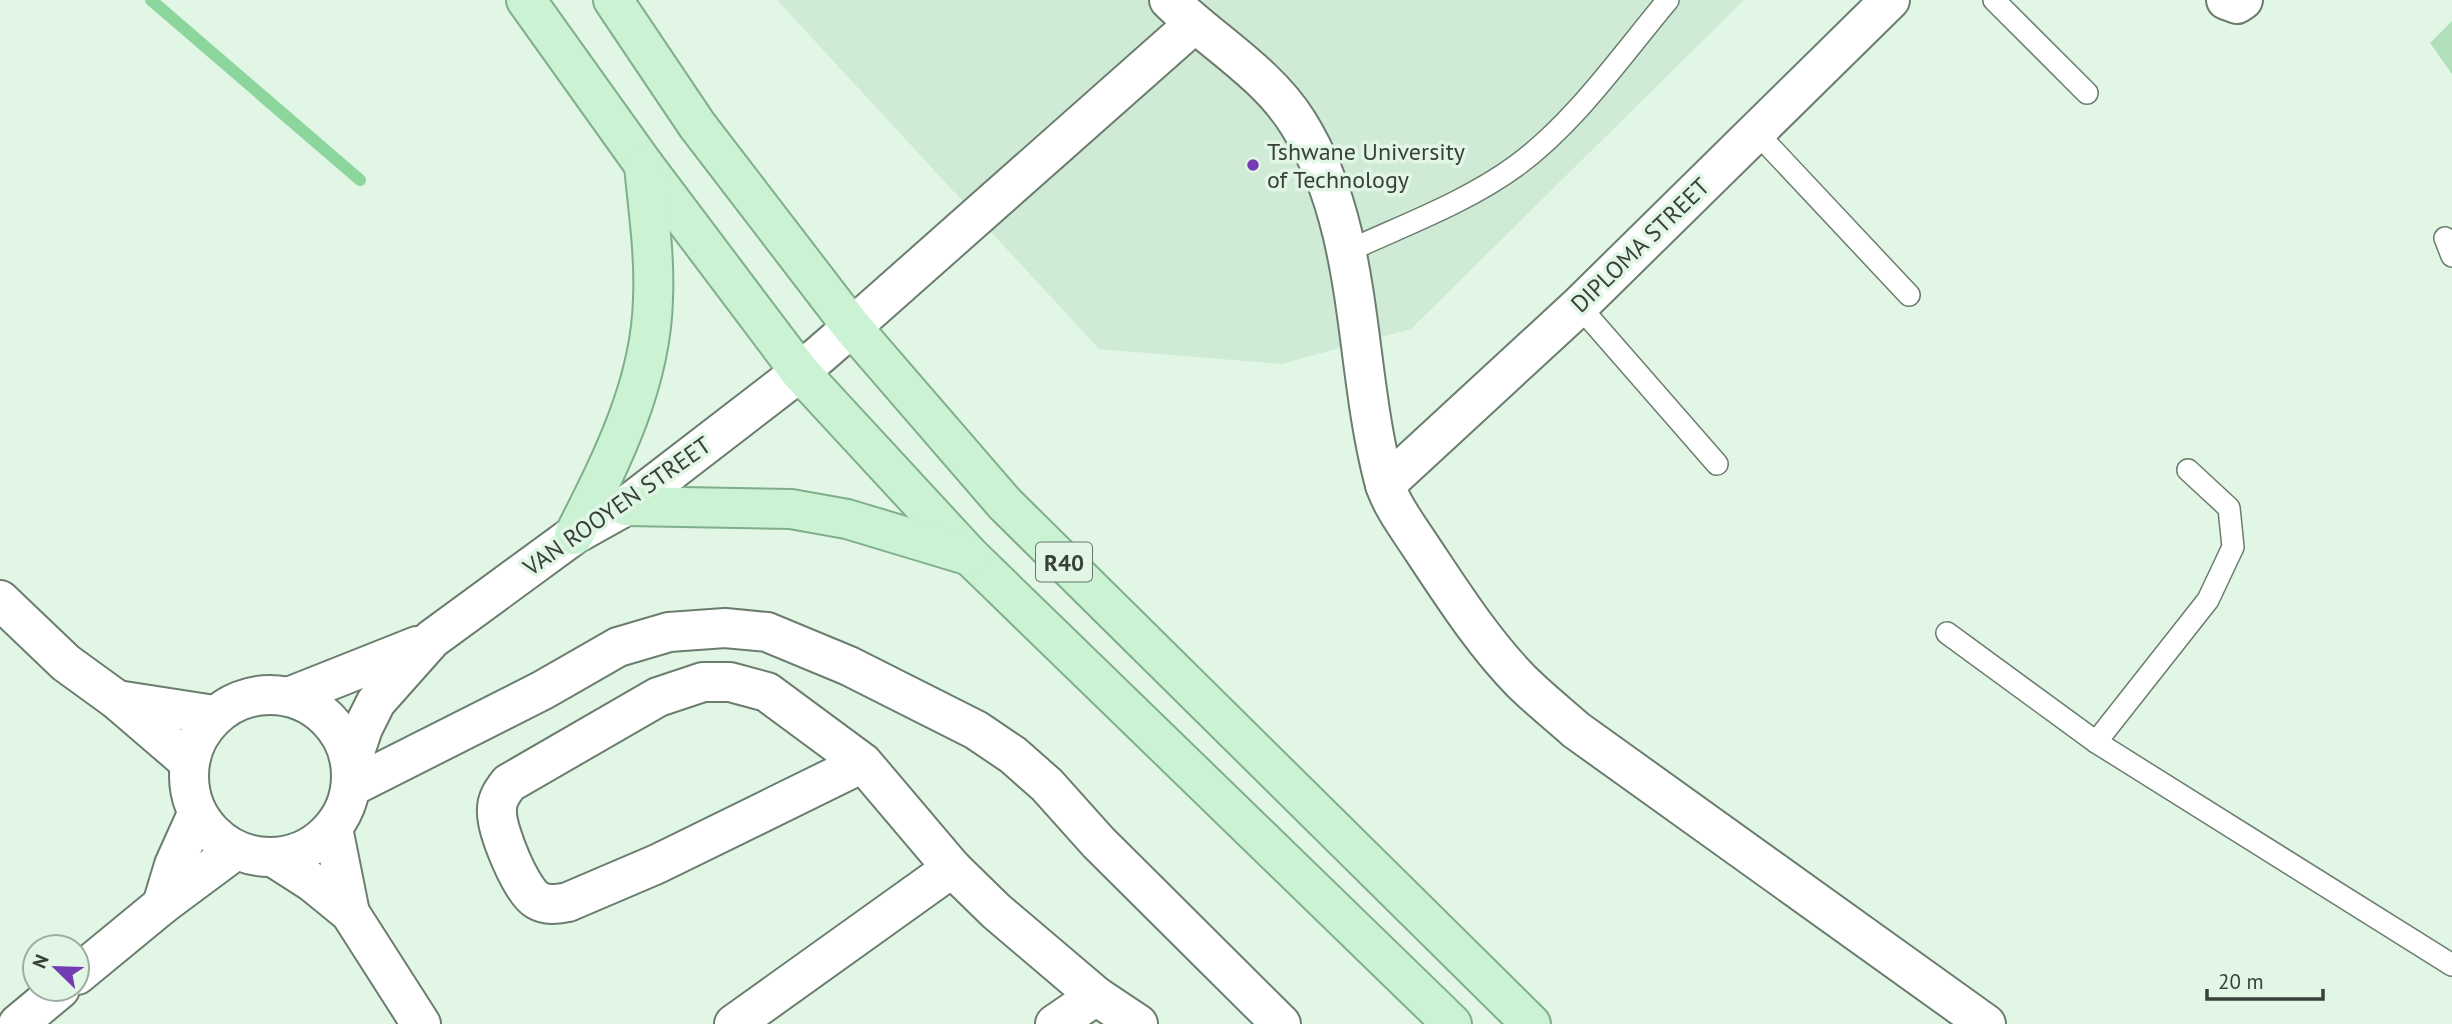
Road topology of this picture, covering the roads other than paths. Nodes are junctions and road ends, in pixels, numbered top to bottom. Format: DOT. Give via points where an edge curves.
graph roads {
  1 [pos="526,0"];
  2 [pos="613,0"];
  3 [pos="1668,0"];
  4 [pos="1890,0"];
  5 [pos="1994,0"];
  6 [pos="2226,0"];
  7 [pos="2243,0"];
  8 [pos="1181,12"];
  9 [pos="2087,93"];
  10 [pos="1756,132"];
  11 [pos="644,165"];
  12 [pos="1348,251"];
  13 [pos="1909,295"];
  14 [pos="1579,306"];
  15 [pos="852,327"];
  16 [pos="800,372"];
  17 [pos="1717,464"];
  18 [pos="2188,470"];
  19 [pos="1385,485"];
  20 [pos="626,506"];
  21 [pos="574,535"];
  22 [pos="970,556"];
  23 [pos="0,600"];
  24 [pos="1947,633"];
  25 [pos="432,639"];
  26 [pos="291,696"];
  27 [pos="117,701"];
  28 [pos="215,715"];
  29 [pos="2096,742"];
  30 [pos="189,762"];
  31 [pos="863,763"];
  32 [pos="351,776"];
  33 [pos="198,814"];
  34 [pos="333,828"];
  35 [pos="236,850"];
  36 [pos="273,858"];
  37 [pos="953,868"];
  38 [pos="162,905"];
  39 [pos="350,914"];
  40 [pos="91,963"];
  41 [pos="2452,965"];
  42 [pos="1096,996"];
  43 [pos="43,1003"];
  44 [pos="18,1024"];
  45 [pos="421,1024"];
  46 [pos="734,1024"];
  47 [pos="1055,1024"];
  48 [pos="1138,1024"];
  49 [pos="1281,1024"];
  50 [pos="1451,1024"];
  51 [pos="1531,1024"];
  52 [pos="1986,1024"];
  1 -- 11 [label="main road, R40"];
  2 -- 15 [label="main road, R40" via="647,56"];
  3 -- 12 [label="lane" via="1568,117 1518,165 1475,192"];
  4 -- 10 [label="street, DIPLOMA STREET"];
  5 -- 9 [label="lane"];
  6 -- 7 [label="street" via="2237,4"];
  8 -- 12 [label="street" via="1266,84 1298,123 1324,175"];
  8 -- 15 [label="street, VAN ROOYEN STREET"];
  10 -- 13 [label="lane"];
  10 -- 14 [label="street, DIPLOMA STREET"];
  11 -- 16 [label="main road, R40"];
  11 -- 21 [label="main road" via="653,299 645,360 631,416"];
  12 -- 19 [label="street" via="1368,409"];
  14 -- 17 [label="lane"];
  14 -- 19 [label="street, DIPLOMA STREET"];
  15 -- 16 [label="street, VAN ROOYEN STREET"];
  15 -- 51 [label="main road, R40" via="1005,504"];
  16 -- 20 [label="street, VAN ROOYEN STREET"];
  16 -- 22 [label="main road, R40"];
  18 -- 29 [label="lane" via="2229,508 2233,547 2208,600"];
  19 -- 52 [label="street" via="1469,618 1521,680 1576,730"];
  20 -- 21 [label="street, VAN ROOYEN STREET"];
  20 -- 22 [label="main road" via="791,509 847,519"];
  21 -- 25 [label="street, VAN ROOYEN STREET"];
  22 -- 50 [label="main road, R40"];
  23 -- 27 [label="street" via="66,663"];
  24 -- 29 [label="lane"];
  25 -- 26 [label="street, VAN ROOYEN STREET"];
  25 -- 32 [label="street, VAN ROOYEN STREET" via="376,702"];
  26 -- 28 [label="street, VAN ROOYEN STREET" via="264,694 237,700"];
  26 -- 32 [label="street, VAN ROOYEN STREET" via="331,721 344,741"];
  27 -- 28 [label="street"];
  27 -- 30 [label="street"];
  28 -- 30 [label="street, VAN ROOYEN STREET" via="202,729"];
  29 -- 41 [label="lane"];
  30 -- 33 [label="street, VAN ROOYEN STREET" via="189,789"];
  31 -- 31 [label="street" via="767,692 730,682 703,682 658,697 509,783 499,795 500,831 527,892 552,905 657,864"];
  31 -- 37 [label="street"];
  32 -- 34 [label="street, VAN ROOYEN STREET" via="344,808"];
  32 -- 49 [label="street" via="543,690 618,647 669,632 725,628 766,632 849,666 976,730 1013,755"];
  33 -- 35 [label="street, VAN ROOYEN STREET" via="214,835"];
  33 -- 38 [label="street"];
  34 -- 36 [label="street, VAN ROOYEN STREET" via="316,843"];
  34 -- 39 [label="street"];
  35 -- 36 [label="street, VAN ROOYEN STREET"];
  35 -- 38 [label="street"];
  36 -- 39 [label="street" via="312,882"];
  37 -- 42 [label="street"];
  37 -- 46 [label="street"];
  38 -- 40 [label="street"];
  39 -- 45 [label="street"];
  42 -- 47 [label="street"];
  42 -- 48 [label="street"];
  43 -- 44 [label="street"];
}
